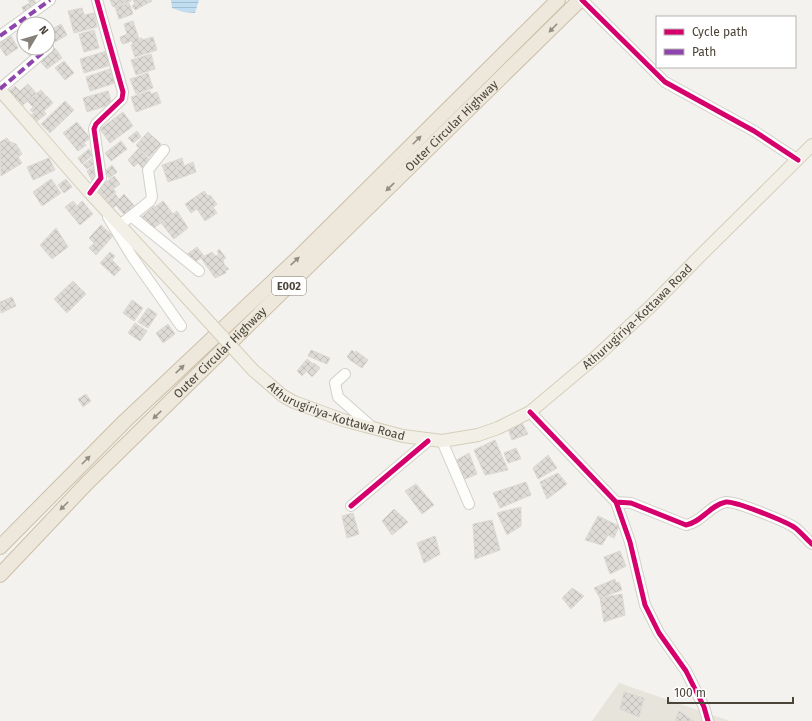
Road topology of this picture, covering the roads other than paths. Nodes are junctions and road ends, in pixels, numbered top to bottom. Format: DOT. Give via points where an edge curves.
graph roads {
  1 [pos="50,0"];
  2 [pos="97,0"];
  3 [pos="558,0"];
  4 [pos="581,0"];
  5 [pos="0,36"];
  6 [pos="38,56"];
  7 [pos="0,90"];
  8 [pos="164,150"];
  9 [pos="810,150"];
  10 [pos="798,160"];
  11 [pos="90,193"];
  12 [pos="102,206"];
  13 [pos="131,216"];
  14 [pos="120,226"];
  15 [pos="199,272"];
  16 [pos="181,326"];
  17 [pos="345,374"];
  18 [pos="530,412"];
  19 [pos="374,428"];
  20 [pos="428,440"];
  21 [pos="442,442"];
  22 [pos="616,502"];
  23 [pos="469,504"];
  24 [pos="351,506"];
  25 [pos="812,544"];
  26 [pos="0,547"];
  27 [pos="0,575"];
  28 [pos="708,721"];
  1 -- 5 [label="street"];
  2 -- 11 [label="street" via="123,92 122,99 94,129 101,175"];
  26 -- 3 [label="highway, Outer Circular Highway / E002, one-way" via="125,421 300,256"];
  4 -- 10 [label="street" via="665,82 754,131"];
  4 -- 27 [label="highway, Outer Circular Highway / E002, one-way" via="87,483"];
  6 -- 7 [label="street"];
  7 -- 11 [label="main road, Athurugiriya-Kottawa Road"];
  8 -- 13 [label="street" via="148,170 152,197"];
  9 -- 10 [label="main road, Athurugiriya-Kottawa Road"];
  10 -- 18 [label="main road, Athurugiriya-Kottawa Road" via="598,356"];
  11 -- 12 [label="main road, Athurugiriya-Kottawa Road"];
  12 -- 14 [label="main road, Athurugiriya-Kottawa Road"];
  12 -- 16 [label="street" via="131,255"];
  13 -- 14 [label="street"];
  13 -- 15 [label="street"];
  14 -- 19 [label="main road, Athurugiriya-Kottawa Road, bridge" via="254,370 283,396 343,420"];
  17 -- 19 [label="street" via="335,383 338,397"];
  18 -- 21 [label="main road, Athurugiriya-Kottawa Road" via="478,435"];
  18 -- 22 [label="street"];
  19 -- 20 [label="main road, Athurugiriya-Kottawa Road"];
  20 -- 21 [label="main road, Athurugiriya-Kottawa Road"];
  20 -- 24 [label="street"];
  21 -- 23 [label="street"];
  22 -- 25 [label="street" via="631,503 686,525 694,524 726,502 758,511 795,528"];
  22 -- 28 [label="street" via="630,542 645,605 659,633 686,671"];
}
